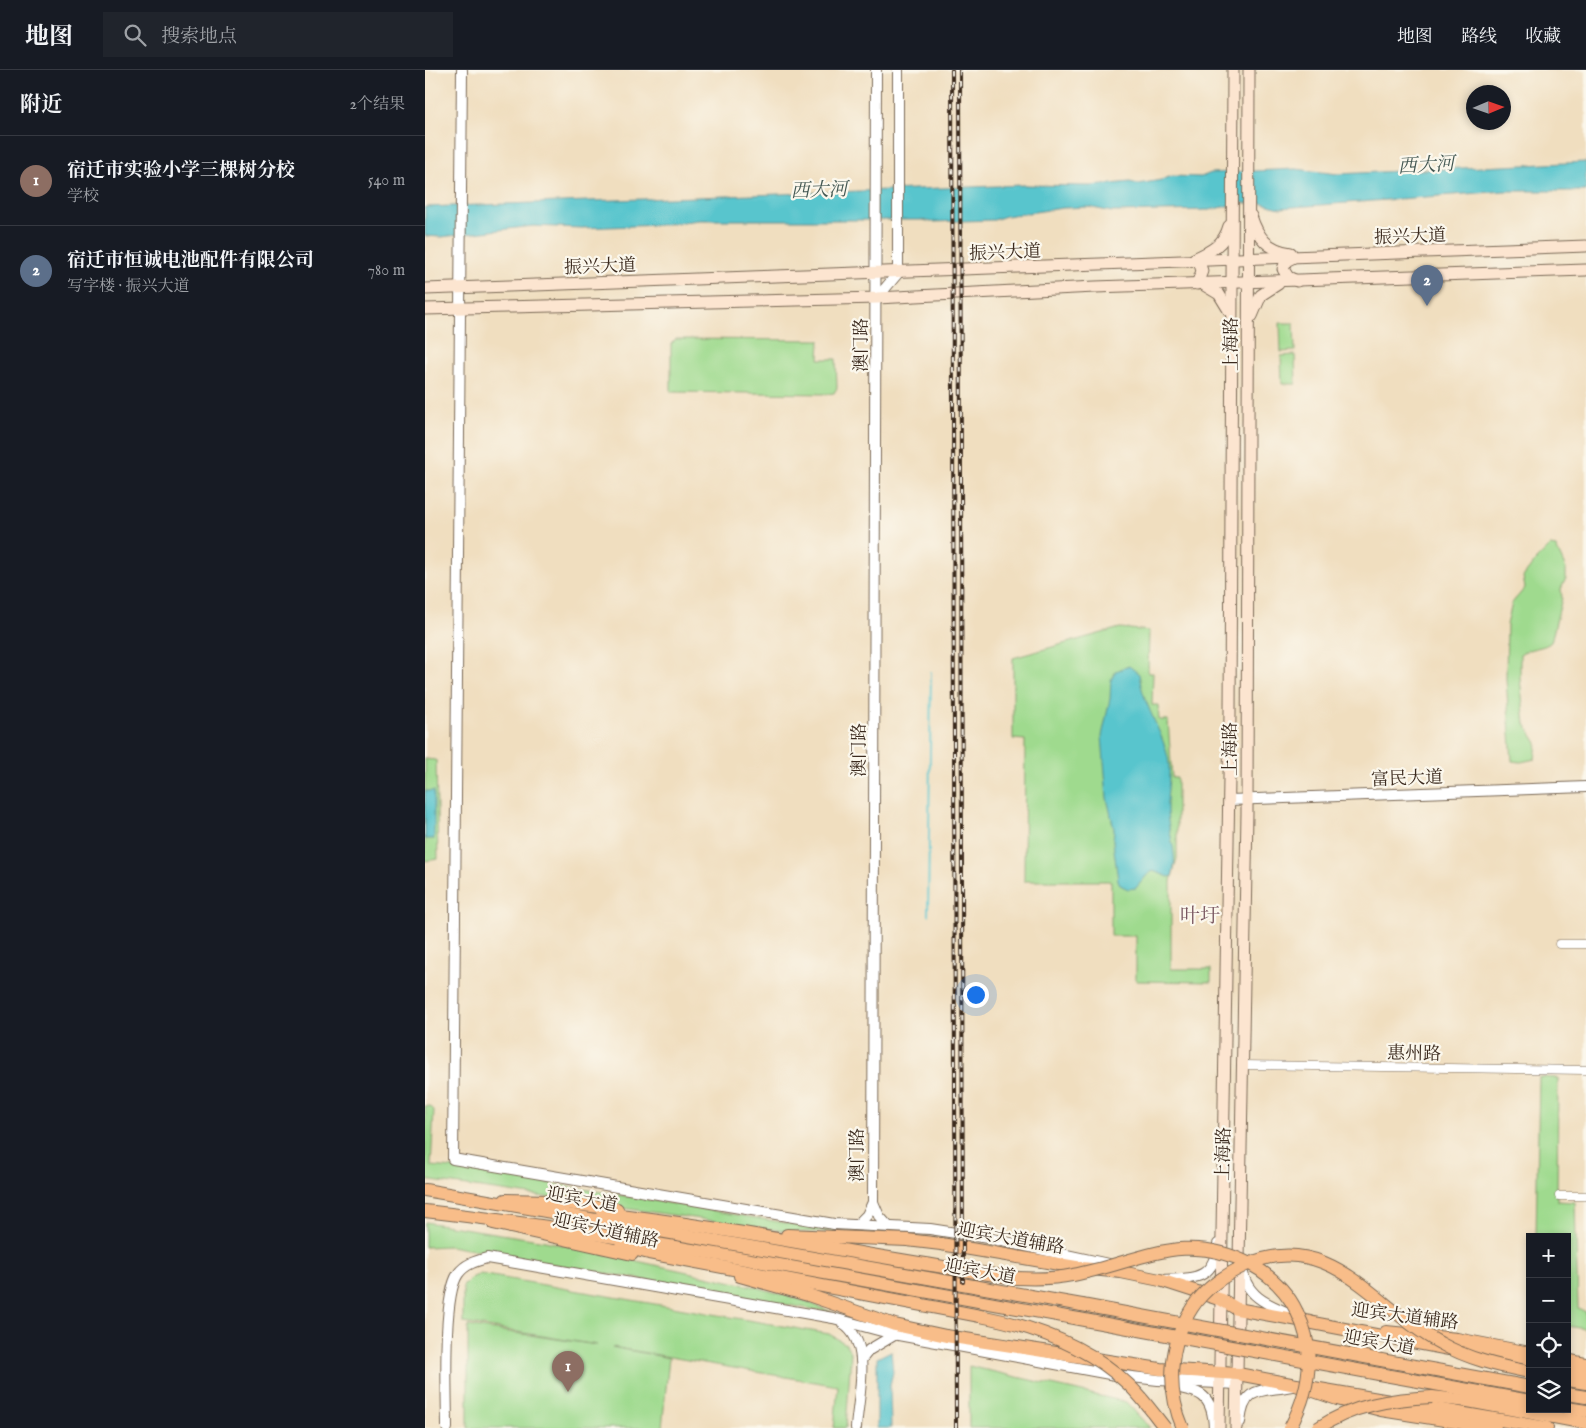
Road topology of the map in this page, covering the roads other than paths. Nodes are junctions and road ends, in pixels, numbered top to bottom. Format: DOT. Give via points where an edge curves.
graph roads {
  1 [pos="462,70"];
  2 [pos="876,70"];
  3 [pos="898,70"];
  4 [pos="1233,70"];
  5 [pos="1249,70"];
  6 [pos="1249,208"];
  7 [pos="1232,217"];
  8 [pos="1249,226"];
  9 [pos="1586,246"];
  10 [pos="1320,257"];
  11 [pos="1292,258"];
  12 [pos="1232,260"];
  13 [pos="1249,260"];
  14 [pos="1193,262"];
  15 [pos="1586,270"];
  16 [pos="898,273"];
  17 [pos="876,274"];
  18 [pos="1297,281"];
  19 [pos="1283,282"];
  20 [pos="1249,283"];
  21 [pos="1200,284"];
  22 [pos="1231,284"];
  23 [pos="460,288"];
  24 [pos="425,289"];
  25 [pos="877,298"];
  26 [pos="459,308"];
  27 [pos="425,309"];
  28 [pos="1248,311"];
  29 [pos="1231,315"];
  30 [pos="1248,333"];
  31 [pos="1247,710"];
  32 [pos="1230,713"];
  33 [pos="1586,786"];
  34 [pos="1229,800"];
  35 [pos="1247,801"];
  36 [pos="1246,879"];
  37 [pos="1227,882"];
  38 [pos="1559,944"];
  39 [pos="1586,944"];
  40 [pos="1242,1065"];
  41 [pos="1586,1070"];
  42 [pos="1223,1172"];
  43 [pos="1240,1172"];
  44 [pos="425,1190"];
  45 [pos="1559,1196"];
  46 [pos="1586,1196"];
  47 [pos="479,1199"];
  48 [pos="873,1202"];
  49 [pos="425,1211"];
  50 [pos="473,1217"];
  51 [pos="858,1224"];
  52 [pos="888,1226"];
  53 [pos="556,1228"];
  54 [pos="1160,1280"];
  55 [pos="1222,1300"];
  56 [pos="1237,1309"];
  57 [pos="833,1318"];
  58 [pos="1313,1323"];
  59 [pos="896,1334"];
  60 [pos="1526,1352"];
  61 [pos="861,1360"];
  62 [pos="1571,1361"];
  63 [pos="1526,1362"];
  64 [pos="1586,1364"];
  65 [pos="1059,1365"];
  66 [pos="1526,1371"];
  67 [pos="1571,1371"];
  68 [pos="1586,1373"];
  69 [pos="1221,1378"];
  70 [pos="1237,1379"];
  71 [pos="1571,1381"];
  72 [pos="1586,1383"];
  73 [pos="1296,1385"];
  74 [pos="1526,1386"];
  75 [pos="1571,1395"];
  76 [pos="1586,1397"];
  77 [pos="1526,1400"];
  78 [pos="1571,1409"];
  79 [pos="1586,1411"];
  80 [pos="1586,1423"];
  81 [pos="447,1428"];
  82 [pos="855,1428"];
  83 [pos="1165,1428"];
  84 [pos="1183,1428"];
  85 [pos="1214,1428"];
  86 [pos="1219,1428"];
  87 [pos="1238,1428"];
  88 [pos="1290,1428"];
  89 [pos="1318,1428"];
  90 [pos="1495,1428"];
  91 [pos="1547,1428"];
  1 -- 23 [label="street"];
  2 -- 17 [label="street, 澳门路"];
  3 -- 16 [label="street"];
  4 -- 7 [label="main road, 上海路"];
  5 -- 6 [label="main road, 上海路"];
  6 -- 8 [label="main road, 上海路"];
  6 -- 10 [label="main road" via="1257,232 1269,247"];
  7 -- 8 [label="main road" via="1237,226"];
  7 -- 12 [label="main road, 上海路"];
  7 -- 14 [label="main road" via="1227,236"];
  8 -- 13 [label="main road, 上海路"];
  9 -- 10 [label="main road, 振兴大道"];
  10 -- 11 [label="main road, 振兴大道"];
  11 -- 13 [label="main road, 振兴大道"];
  11 -- 18 [label="main road" via="1286,261 1283,270"];
  12 -- 13 [label="main road, 振兴大道"];
  12 -- 14 [label="main road, 振兴大道"];
  12 -- 22 [label="main road, 上海路"];
  13 -- 20 [label="main road, 上海路"];
  14 -- 16 [label="main road, 振兴大道"];
  14 -- 21 [label="main road" via="1202,272"];
  15 -- 18 [label="main road"];
  16 -- 17 [label="main road, 振兴大道"];
  16 -- 25 [label="street, 澳门路"];
  17 -- 23 [label="main road, 振兴大道"];
  17 -- 25 [label="street, 澳门路"];
  18 -- 19 [label="main road"];
  19 -- 20 [label="main road"];
  19 -- 30 [label="main road" via="1261,295"];
  20 -- 22 [label="main road"];
  20 -- 28 [label="main road, 上海路"];
  21 -- 22 [label="main road"];
  21 -- 25 [label="main road"];
  21 -- 29 [label="main road" via="1219,294"];
  22 -- 29 [label="main road, 上海路"];
  23 -- 24 [label="main road, 振兴大道"];
  23 -- 26 [label="street"];
  25 -- 26 [label="main road"];
  25 -- 48 [label="street, 澳门路"];
  26 -- 27 [label="main road"];
  26 -- 51 [label="street" via="453,1159 834,1224"];
  28 -- 29 [label="main road" via="1239,308"];
  28 -- 30 [label="main road, 上海路"];
  29 -- 32 [label="main road, 上海路"];
  30 -- 31 [label="main road, 上海路"];
  31 -- 32 [label="main road" via="1240,718"];
  31 -- 35 [label="main road, 上海路"];
  32 -- 34 [label="main road, 上海路"];
  33 -- 35 [label="street, 富民大道"];
  34 -- 35 [label="street, 富民大道"];
  34 -- 37 [label="main road, 上海路"];
  35 -- 36 [label="main road, 上海路"];
  36 -- 37 [label="main road" via="1237,876"];
  36 -- 40 [label="main road, 上海路"];
  37 -- 42 [label="main road, 上海路"];
  38 -- 39 [label="street"];
  40 -- 41 [label="street, 惠州路"];
  40 -- 43 [label="main road, 上海路"];
  42 -- 54 [label="street" via="1215,1260 1210,1269 1186,1279"];
  42 -- 55 [label="main road, 上海路"];
  43 -- 56 [label="main road, 上海路"];
  43 -- 58 [label="street" via="1242,1272 1245,1282 1263,1303"];
  44 -- 47 [label="main road, 迎宾大道"];
  45 -- 46 [label="street"];
  47 -- 54 [label="main road, 迎宾大道辅路" via="549,1201 610,1208 802,1237 863,1237 941,1244"];
  47 -- 74 [label="main road, 迎宾大道, bridge"];
  47 -- 88 [label="main road, bridge" via="629,1216 919,1265 1016,1278 1049,1279 1075,1275 1179,1248 1208,1248 1232,1255 1259,1269 1278,1285 1291,1301 1307,1335 1310,1358 1306,1390"];
  48 -- 51 [label="street"];
  48 -- 52 [label="street"];
  49 -- 50 [label="main road, 迎宾大道"];
  50 -- 53 [label="main road, 迎宾大道"];
  50 -- 69 [label="main road, 迎宾大道辅路" via="511,1229 749,1278 808,1294 895,1325"];
  51 -- 52 [label="street"];
  52 -- 54 [label="street" via="988,1238 1130,1268"];
  53 -- 77 [label="main road, 迎宾大道, bridge"];
  53 -- 83 [label="main road, bridge" via="649,1253 1023,1326 1081,1351 1127,1383"];
  54 -- 55 [label="main road, 迎宾大道辅路"];
  55 -- 56 [label="main road, 迎宾大道辅路"];
  55 -- 69 [label="main road, 上海路"];
  56 -- 58 [label="main road, 迎宾大道辅路"];
  56 -- 70 [label="main road, 上海路"];
  57 -- 59 [label="street"];
  57 -- 61 [label="street" via="856,1335"];
  57 -- 81 [label="street" via="487,1258 473,1262 458,1274 449,1298"];
  58 -- 60 [label="main road, 迎宾大道辅路" via="1457,1339"];
  58 -- 63 [label="main road"];
  59 -- 61 [label="street" via="873,1347"];
  59 -- 65 [label="street"];
  61 -- 82 [label="street"];
  62 -- 64 [label="main road"];
  65 -- 69 [label="street" via="1158,1380"];
  65 -- 85 [label="street" via="1108,1379 1196,1391 1208,1400"];
  66 -- 84 [label="main road, bridge" via="1487,1363 1439,1343 1364,1285 1325,1263 1304,1257 1280,1256 1258,1260 1232,1271 1213,1284 1185,1319 1173,1358 1171,1377"];
  67 -- 68 [label="main road"];
  69 -- 70 [label="main road, 迎宾大道辅路"];
  69 -- 86 [label="main road, 上海路"];
  70 -- 73 [label="main road, 迎宾大道辅路"];
  70 -- 87 [label="main road, 上海路"];
  71 -- 72 [label="main road"];
  73 -- 87 [label="street" via="1257,1391 1249,1396 1243,1402"];
  73 -- 90 [label="main road, 迎宾大道辅路" via="1381,1410"];
  73 -- 91 [label="main road"];
  75 -- 76 [label="main road"];
  78 -- 79 [label="main road"];
  80 -- 89 [label="main road, bridge" via="1432,1397 1383,1402 1357,1409"];
}
